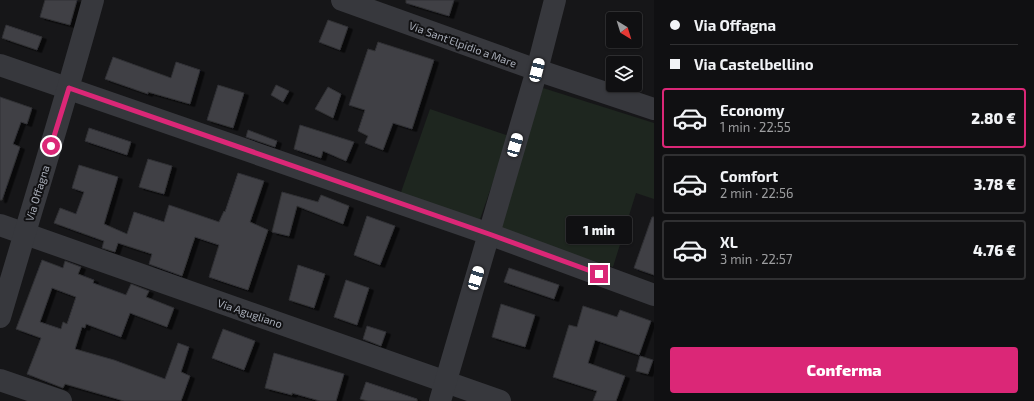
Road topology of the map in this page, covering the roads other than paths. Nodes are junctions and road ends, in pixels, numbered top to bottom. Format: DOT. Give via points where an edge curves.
graph roads {
  1 [pos="93,0"];
  2 [pos="342,0"];
  3 [pos="555,0"];
  4 [pos="0,65"];
  5 [pos="537,70"];
  6 [pos="69,88"];
  7 [pos="654,109"];
  8 [pos="0,225"];
  9 [pos="24,233"];
  10 [pos="489,234"];
  11 [pos="654,294"];
  12 [pos="0,317"];
  13 [pos="0,380"];
  14 [pos="443,391"];
  15 [pos="61,401"];
  16 [pos="500,401"];
  1 -- 6 [label="street, Via Offagna"];
  2 -- 5 [label="street, Via Sant'Elpidio a Mare"];
  3 -- 5 [label="street"];
  4 -- 6 [label="street"];
  5 -- 7 [label="street, Via Sant'Elpidio a Mare"];
  5 -- 10 [label="street"];
  6 -- 9 [label="street, Via Offagna"];
  6 -- 10 [label="street"];
  8 -- 9 [label="street, Via Agugliano"];
  9 -- 12 [label="street, Via Offagna"];
  9 -- 14 [label="street, Via Agugliano"];
  10 -- 11 [label="street"];
  10 -- 14 [label="street"];
  13 -- 15 [label="street"];
  14 -- 16 [label="street, Via Agugliano"];
}
